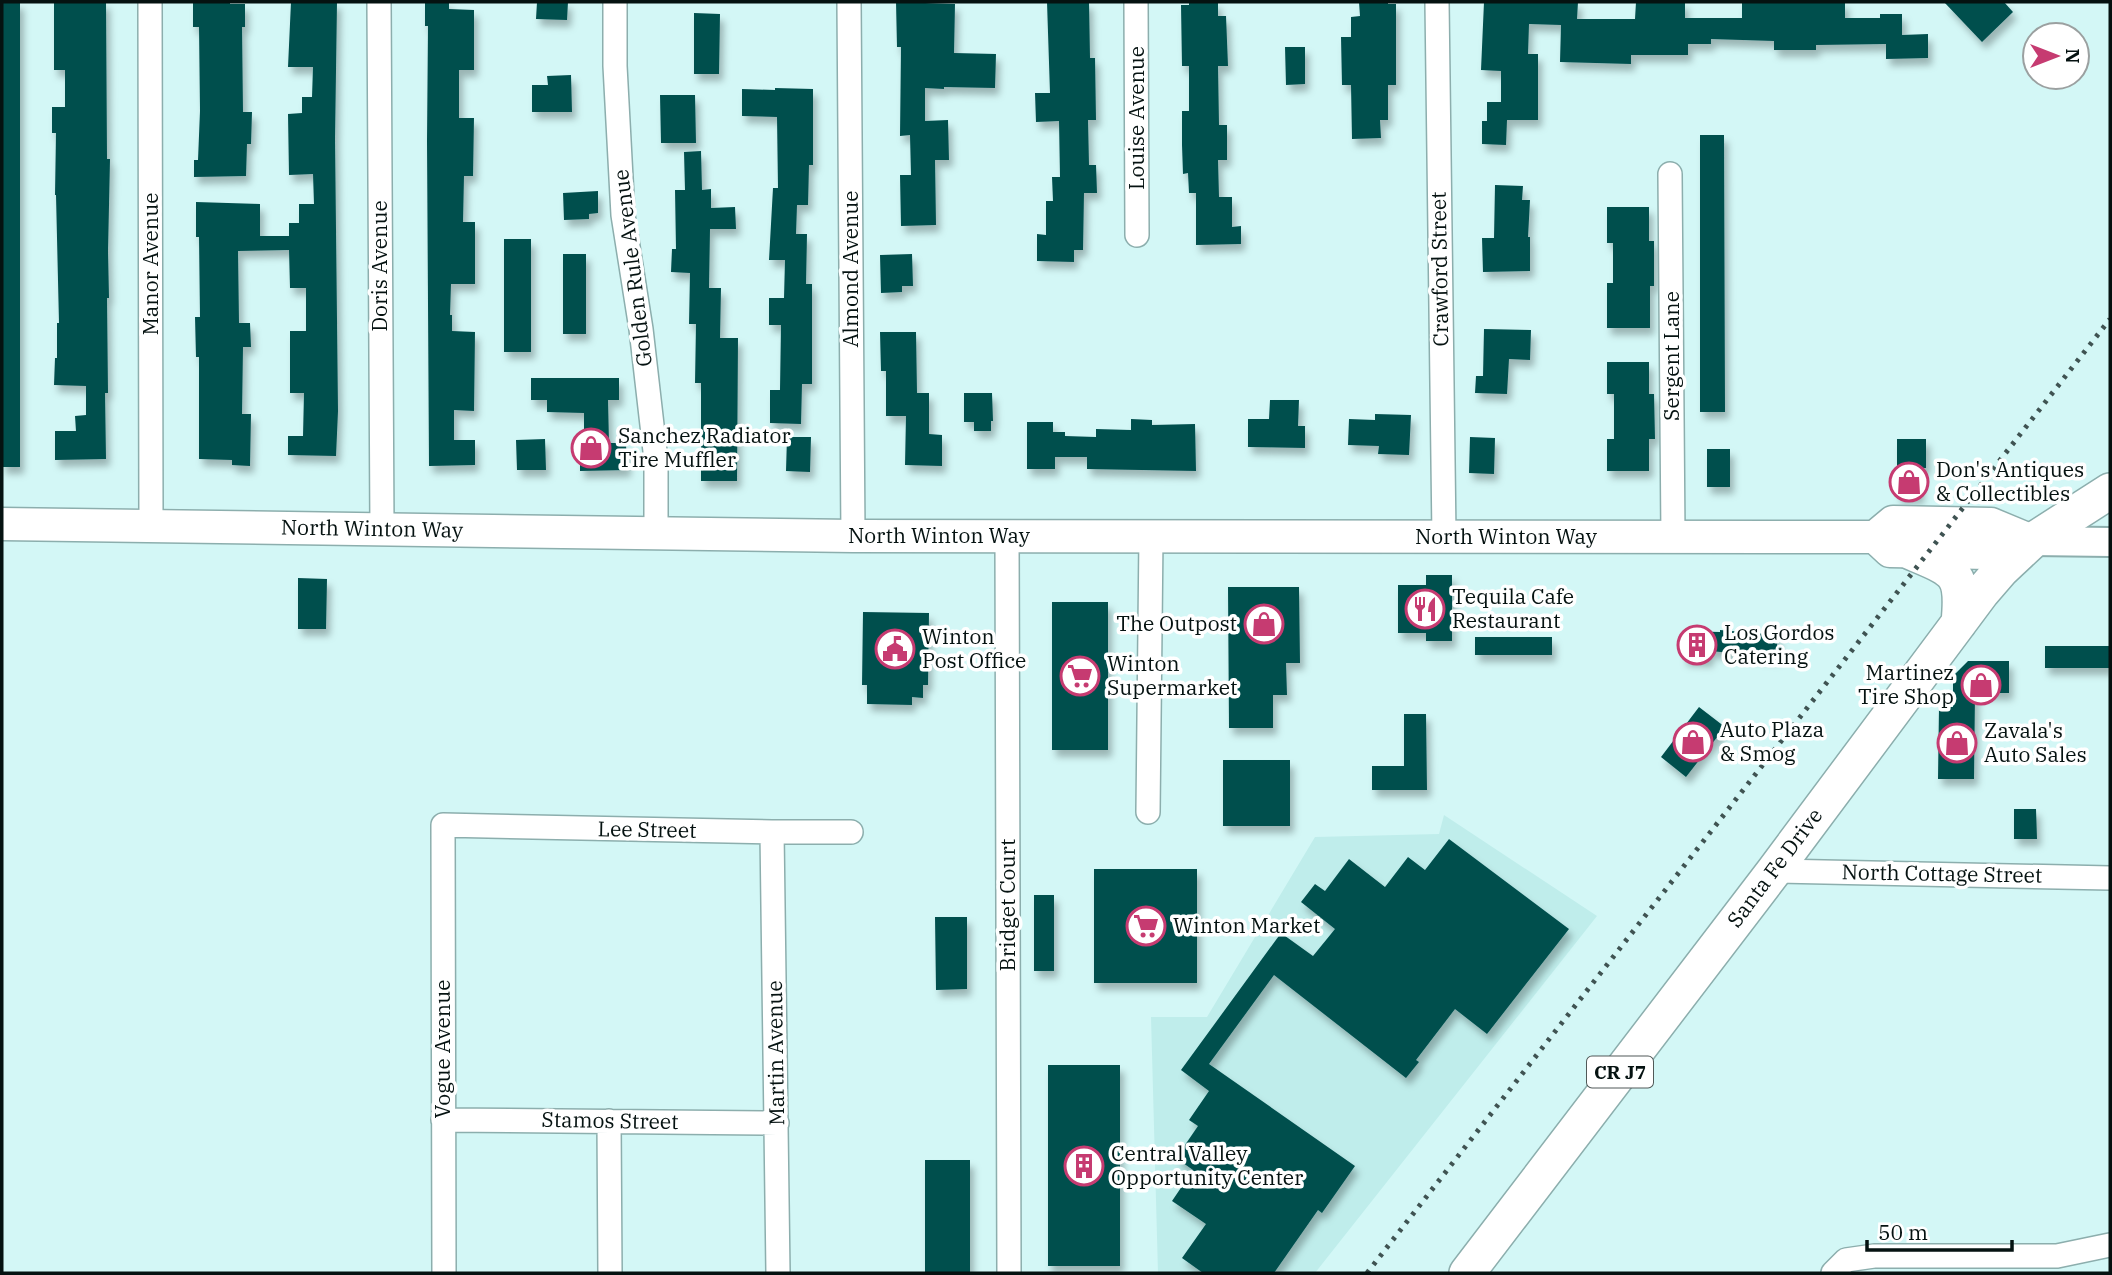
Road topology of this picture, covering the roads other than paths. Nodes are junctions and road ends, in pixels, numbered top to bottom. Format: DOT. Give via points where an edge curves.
graph roads {
  1 [pos="150,2"];
  2 [pos="379,2"];
  3 [pos="615,2"];
  4 [pos="849,2"];
  5 [pos="1136,2"];
  6 [pos="1437,2"];
  7 [pos="1670,174"];
  8 [pos="1137,235"];
  9 [pos="2110,491"];
  10 [pos="2,524"];
  11 [pos="151,526"];
  12 [pos="382,530"];
  13 [pos="656,534"];
  14 [pos="853,536"];
  15 [pos="1007,536"];
  16 [pos="1151,536"];
  17 [pos="1444,537"];
  18 [pos="1673,537"];
  19 [pos="1875,537"];
  20 [pos="2032,541"];
  21 [pos="2110,542"];
  22 [pos="1911,552"];
  23 [pos="1959,624"];
  24 [pos="1148,812"];
  25 [pos="443,825"];
  26 [pos="772,832"];
  27 [pos="851,832"];
  28 [pos="1774,871"];
  29 [pos="2110,878"];
  30 [pos="443,1119"];
  31 [pos="609,1121"];
  32 [pos="777,1123"];
  33 [pos="2110,1245"];
  34 [pos="1899,1264"];
  35 [pos="444,1273"];
  36 [pos="610,1273"];
  37 [pos="778,1273"];
  38 [pos="1009,1273"];
  39 [pos="1467,1273"];
  40 [pos="1833,1273"];
  1 -- 11 [label="street, Manor Avenue"];
  2 -- 12 [label="street, Doris Avenue"];
  3 -- 13 [label="street, Golden Rule Avenue" via="623,215 656,460"];
  4 -- 14 [label="street, Almond Avenue"];
  5 -- 8 [label="street, Louise Avenue"];
  6 -- 17 [label="street, Crawford Street"];
  7 -- 18 [label="street, Sergent Lane"];
  9 -- 20 [label="main road, Santa Fe Drive / CR J7"];
  10 -- 11 [label="main road, North Winton Way"];
  11 -- 12 [label="main road, North Winton Way"];
  12 -- 13 [label="main road, North Winton Way"];
  13 -- 14 [label="main road, North Winton Way"];
  14 -- 15 [label="main road, North Winton Way"];
  15 -- 16 [label="main road, North Winton Way"];
  15 -- 38 [label="street, Bridget Court"];
  16 -- 17 [label="main road, North Winton Way"];
  16 -- 24 [label="street"];
  17 -- 18 [label="main road, North Winton Way"];
  18 -- 19 [label="main road, North Winton Way"];
  19 -- 20 [label="main road, North Winton Way" via="1893,522 1991,524"];
  19 -- 22 [label="main road, North Winton Way" via="1890,551"];
  20 -- 21 [label="street, North Winton Way"];
  20 -- 22 [label="main road, North Winton Way" via="1988,553"];
  20 -- 23 [label="main road, Santa Fe Drive / CR J7" via="2001,570"];
  22 -- 23 [label="main road" via="1941,564 1956,578 1962,596"];
  23 -- 28 [label="main road, Santa Fe Drive / CR J7"];
  25 -- 26 [label="street, Lee Street"];
  25 -- 30 [label="street, Vogue Avenue"];
  26 -- 27 [label="street, Lee Street"];
  26 -- 32 [label="street, Martin Avenue"];
  28 -- 29 [label="street, North Cottage Street"];
  28 -- 39 [label="main road, Santa Fe Drive / CR J7"];
  30 -- 31 [label="street, Stamos Street"];
  30 -- 35 [label="street, Vogue Avenue"];
  31 -- 32 [label="street, Stamos Street"];
  31 -- 36 [label="street"];
  32 -- 37 [label="street, Martin Avenue"];
  33 -- 34 [label="street" via="2057,1256"];
  34 -- 40 [label="street" via="1874,1256 1846,1260"];
}
